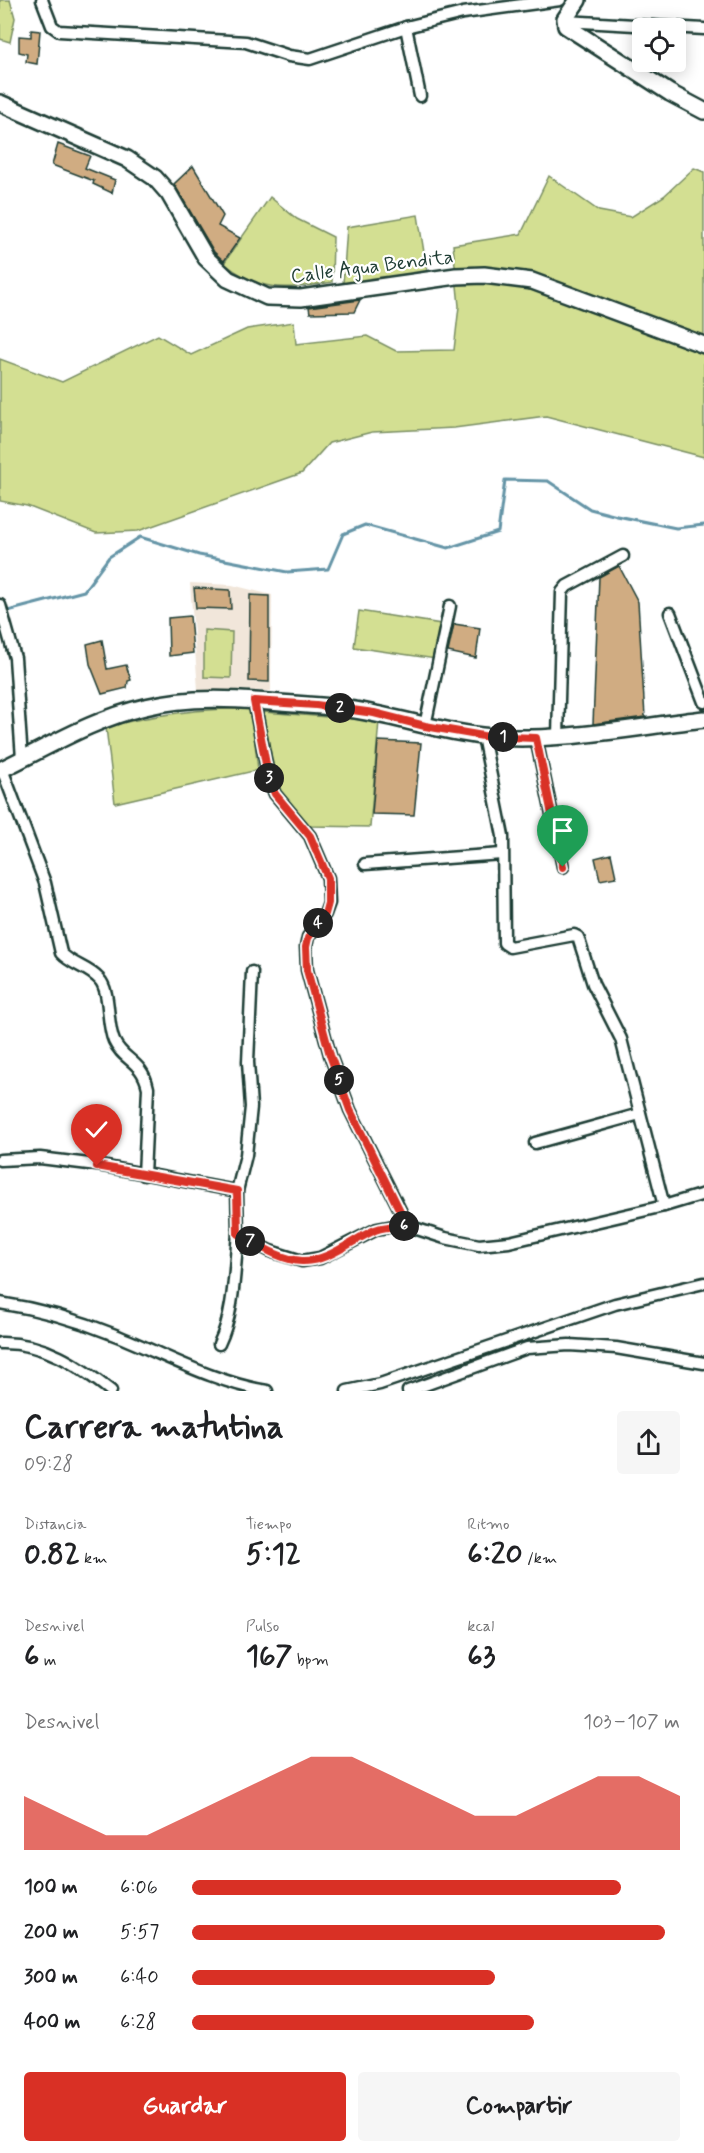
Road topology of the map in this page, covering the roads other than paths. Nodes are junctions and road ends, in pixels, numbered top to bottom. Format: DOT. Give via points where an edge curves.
graph roads {
  1 [pos="42,0"];
  2 [pos="560,0"];
  3 [pos="578,0"];
  4 [pos="513,3"];
  5 [pos="565,21"];
  6 [pos="406,27"];
  7 [pos="704,29"];
  8 [pos="420,96"];
  9 [pos="0,103"];
  10 [pos="704,111"];
  11 [pos="704,345"];
  12 [pos="623,556"];
  13 [pos="450,606"];
  14 [pos="1,609"];
  15 [pos="670,613"];
  16 [pos="254,701"];
  17 [pos="704,702"];
  18 [pos="704,719"];
  19 [pos="425,726"];
  20 [pos="483,736"];
  21 [pos="558,736"];
  22 [pos="536,738"];
  23 [pos="22,759"];
  24 [pos="1,770"];
  25 [pos="502,854"];
  26 [pos="365,864"];
  27 [pos="563,867"];
  28 [pos="252,972"];
  29 [pos="640,1114"];
  30 [pos="535,1143"];
  31 [pos="0,1160"];
  32 [pos="144,1175"];
  33 [pos="237,1191"];
  34 [pos="704,1194"];
  35 [pos="664,1206"];
  36 [pos="408,1227"];
  37 [pos="238,1234"];
  38 [pos="704,1283"];
  39 [pos="0,1303"];
  40 [pos="0,1343"];
  41 [pos="219,1344"];
  42 [pos="704,1363"];
  43 [pos="111,1391"];
  44 [pos="267,1391"];
  45 [pos="347,1391"];
  46 [pos="408,1391"];
  1 -- 6 [label="street" via="52,26 59,31 246,42 300,59 342,50"];
  2 -- 4 [label="street"];
  3 -- 5 [label="main road"];
  4 -- 6 [label="street"];
  5 -- 7 [label="street"];
  5 -- 10 [label="main road" via="670,93"];
  6 -- 8 [label="street"];
  9 -- 11 [label="main road, Calle Agua Bendita" via="127,159 155,178 169,194 207,258 228,279 254,293 301,298 456,276 512,278 532,281"];
  12 -- 21 [label="street" via="562,592"];
  13 -- 19 [label="street"];
  14 -- 23 [label="street" via="15,658"];
  15 -- 17 [label="street"];
  16 -- 19 [label="main road" via="374,713"];
  16 -- 23 [label="main road" via="189,700 144,707 74,731"];
  16 -- 36 [label="street" via="269,780 275,794 310,836 328,878 325,914 306,947 307,970 330,1055 350,1110"];
  18 -- 21 [label="main road"];
  19 -- 20 [label="main road"];
  20 -- 22 [label="main road"];
  20 -- 25 [label="street"];
  21 -- 22 [label="main road"];
  22 -- 27 [label="street"];
  23 -- 24 [label="main road"];
  24 -- 32 [label="street" via="45,883 61,952 105,987 115,1043 146,1075"];
  25 -- 26 [label="street"];
  25 -- 29 [label="street" via="504,943 510,947 578,937 592,984 621,1039"];
  28 -- 33 [label="street" via="248,1062 251,1107"];
  29 -- 30 [label="street"];
  29 -- 35 [label="street"];
  31 -- 32 [label="street" via="40,1158"];
  32 -- 33 [label="street"];
  33 -- 37 [label="street"];
  34 -- 35 [label="street"];
  35 -- 36 [label="street" via="509,1242 479,1245"];
  36 -- 37 [label="street" via="377,1229 320,1258 302,1261 270,1251"];
  37 -- 41 [label="street" via="230,1308"];
  38 -- 45 [label="street" via="615,1304 380,1384"];
  39 -- 44 [label="street" via="45,1311 115,1335 225,1381"];
  40 -- 43 [label="street" via="29,1344 62,1357"];
  42 -- 46 [label="street" via="616,1348 526,1348"];
}
